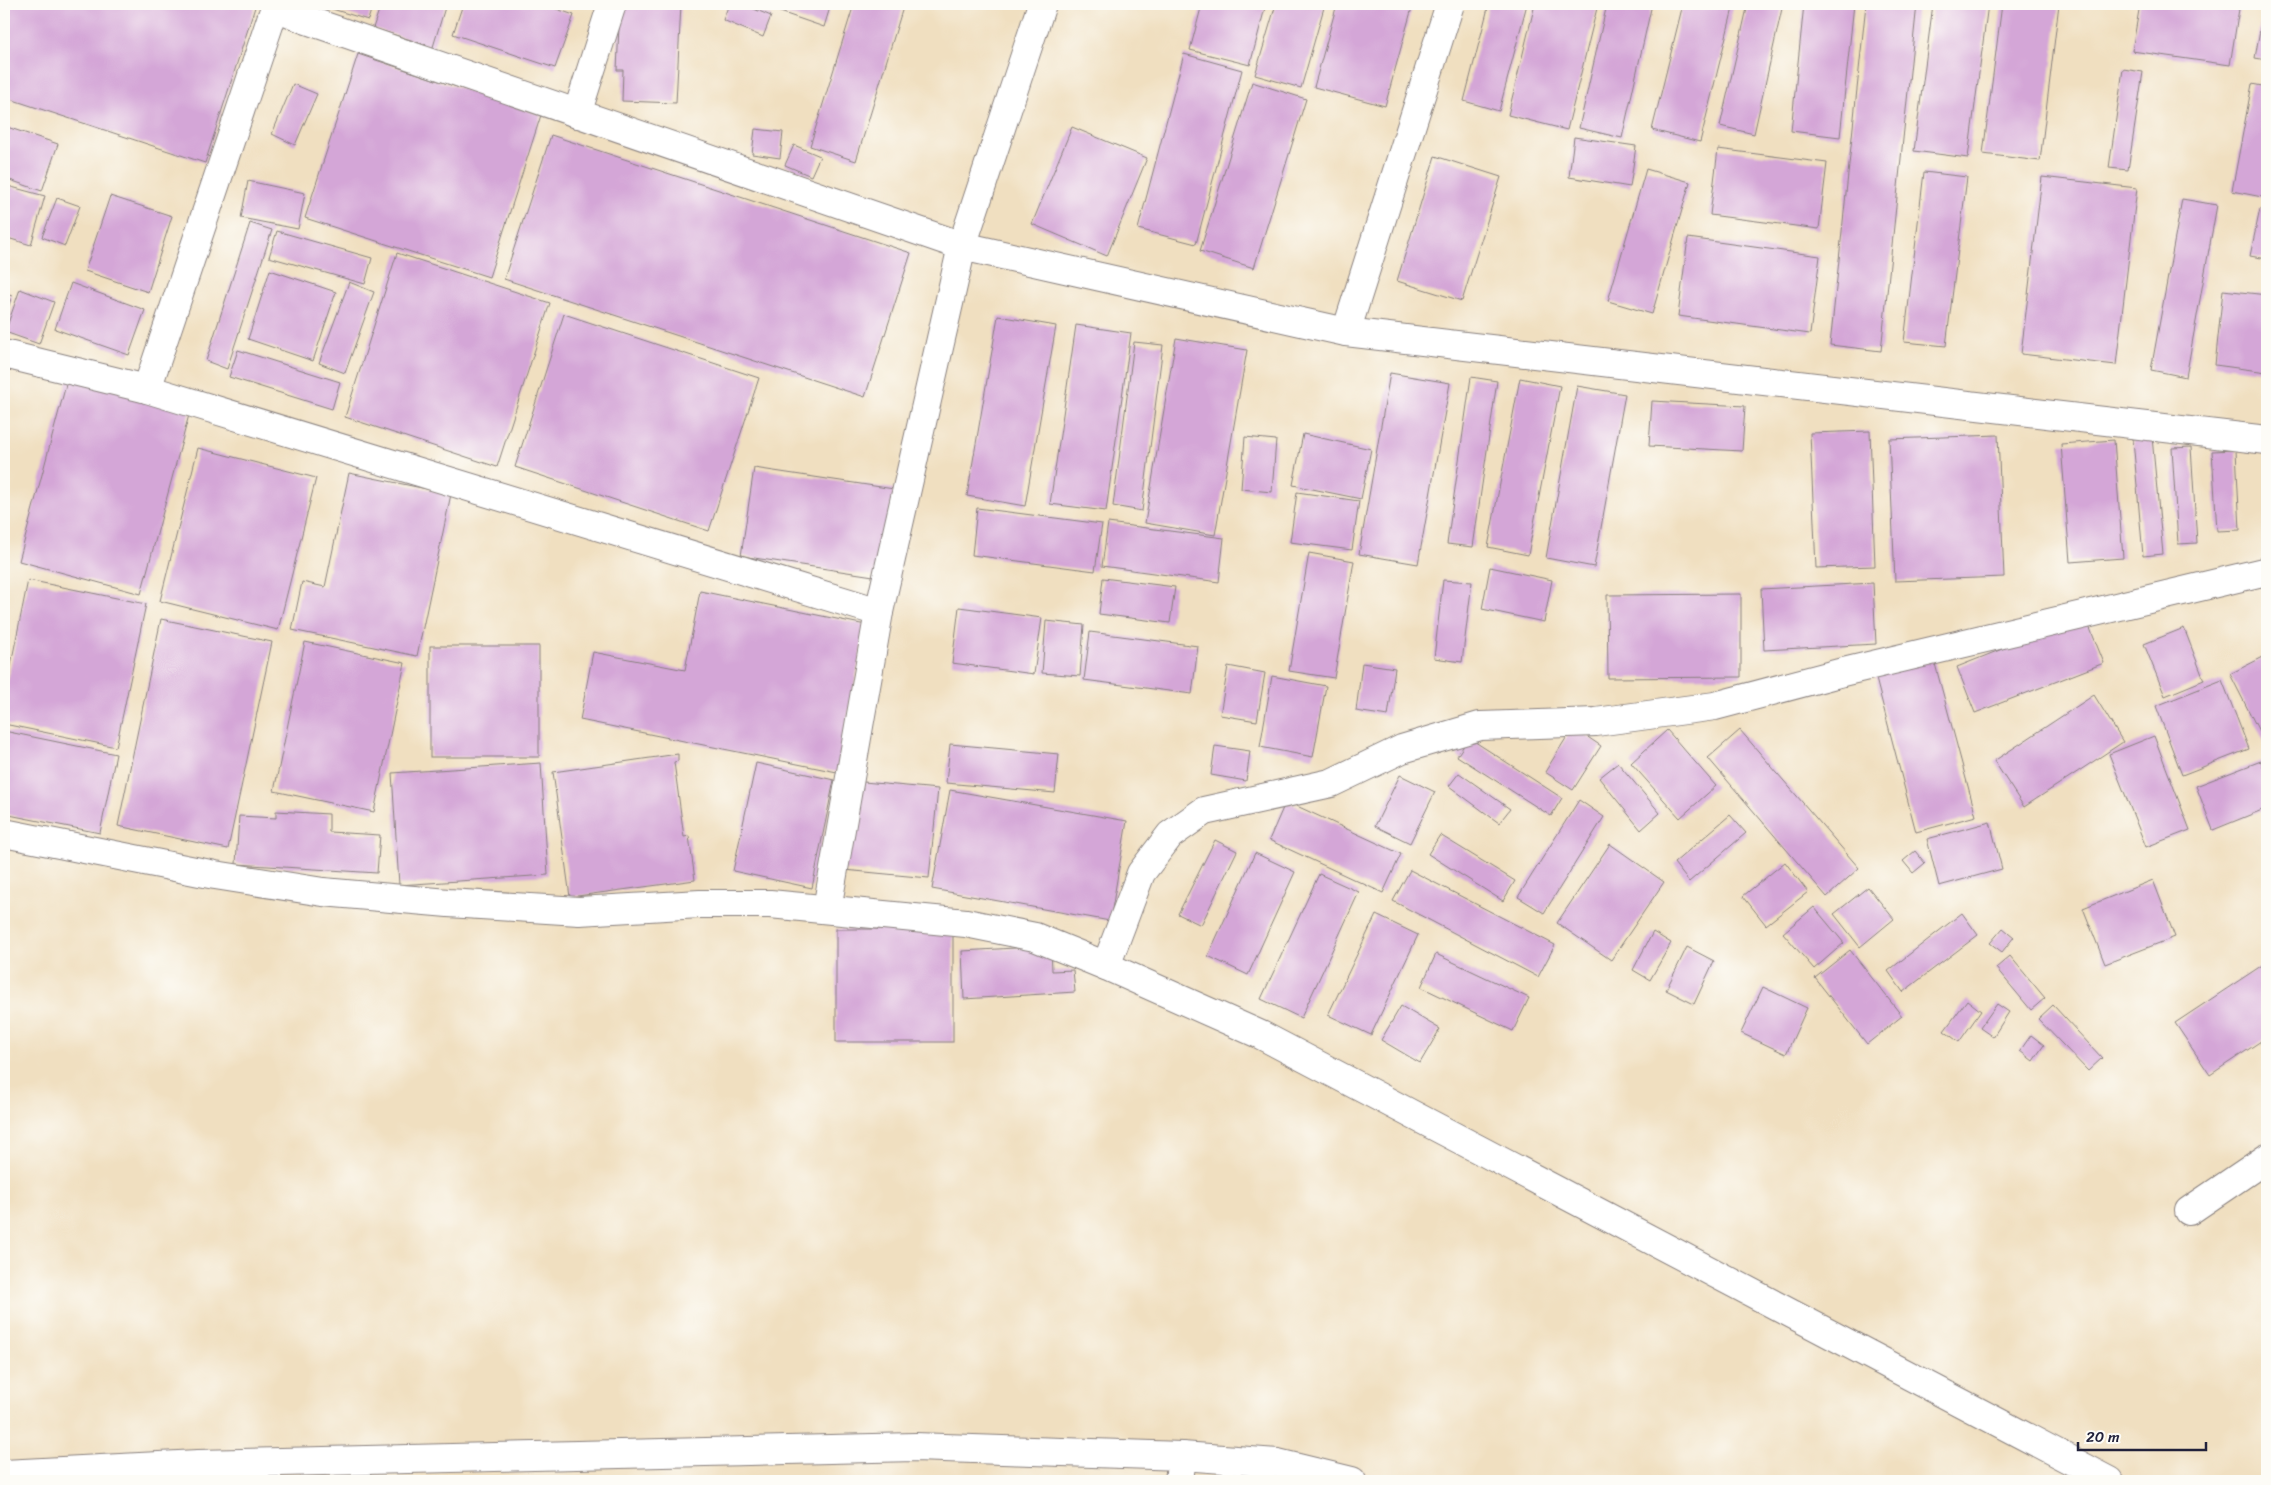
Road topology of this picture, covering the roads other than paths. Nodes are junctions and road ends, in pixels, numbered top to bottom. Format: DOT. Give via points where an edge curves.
graph roads {
  1 [pos="612,4"];
  2 [pos="1042,4"];
  3 [pos="1450,4"];
  4 [pos="276,5"];
  5 [pos="577,114"];
  6 [pos="962,246"];
  7 [pos="1346,332"];
  8 [pos="4,354"];
  9 [pos="147,389"];
  10 [pos="2267,440"];
  11 [pos="2267,570"];
  12 [pos="879,612"];
  13 [pos="4,832"];
  14 [pos="827,908"];
  15 [pos="1106,966"];
  16 [pos="2267,1158"];
  17 [pos="2189,1211"];
  18 [pos="1180,1468"];
  19 [pos="317,1471"];
  20 [pos="4,1474"];
  21 [pos="1352,1481"];
  22 [pos="2110,1481"];
  1 -- 5 [label="street"];
  2 -- 6 [label="street"];
  3 -- 7 [label="street"];
  4 -- 5 [label="street" via="304,19"];
  4 -- 9 [label="street"];
  5 -- 6 [label="street"];
  6 -- 7 [label="street"];
  6 -- 12 [label="street"];
  7 -- 10 [label="street"];
  8 -- 9 [label="street"];
  9 -- 12 [label="street"];
  11 -- 15 [label="street" via="1715,706 1596,722 1480,726 1402,749 1331,783 1204,811 1170,835 1141,873"];
  12 -- 14 [label="street"];
  13 -- 14 [label="street" via="215,875 323,892 579,911 700,904"];
  14 -- 15 [label="street" via="966,923 1035,937"];
  15 -- 22 [label="street" via="1261,1035"];
  16 -- 17 [label="street"];
  18 -- 19 [label="street" via="915,1447"];
  18 -- 21 [label="street" via="1278,1463"];
  19 -- 20 [label="street" via="198,1464"];
}
